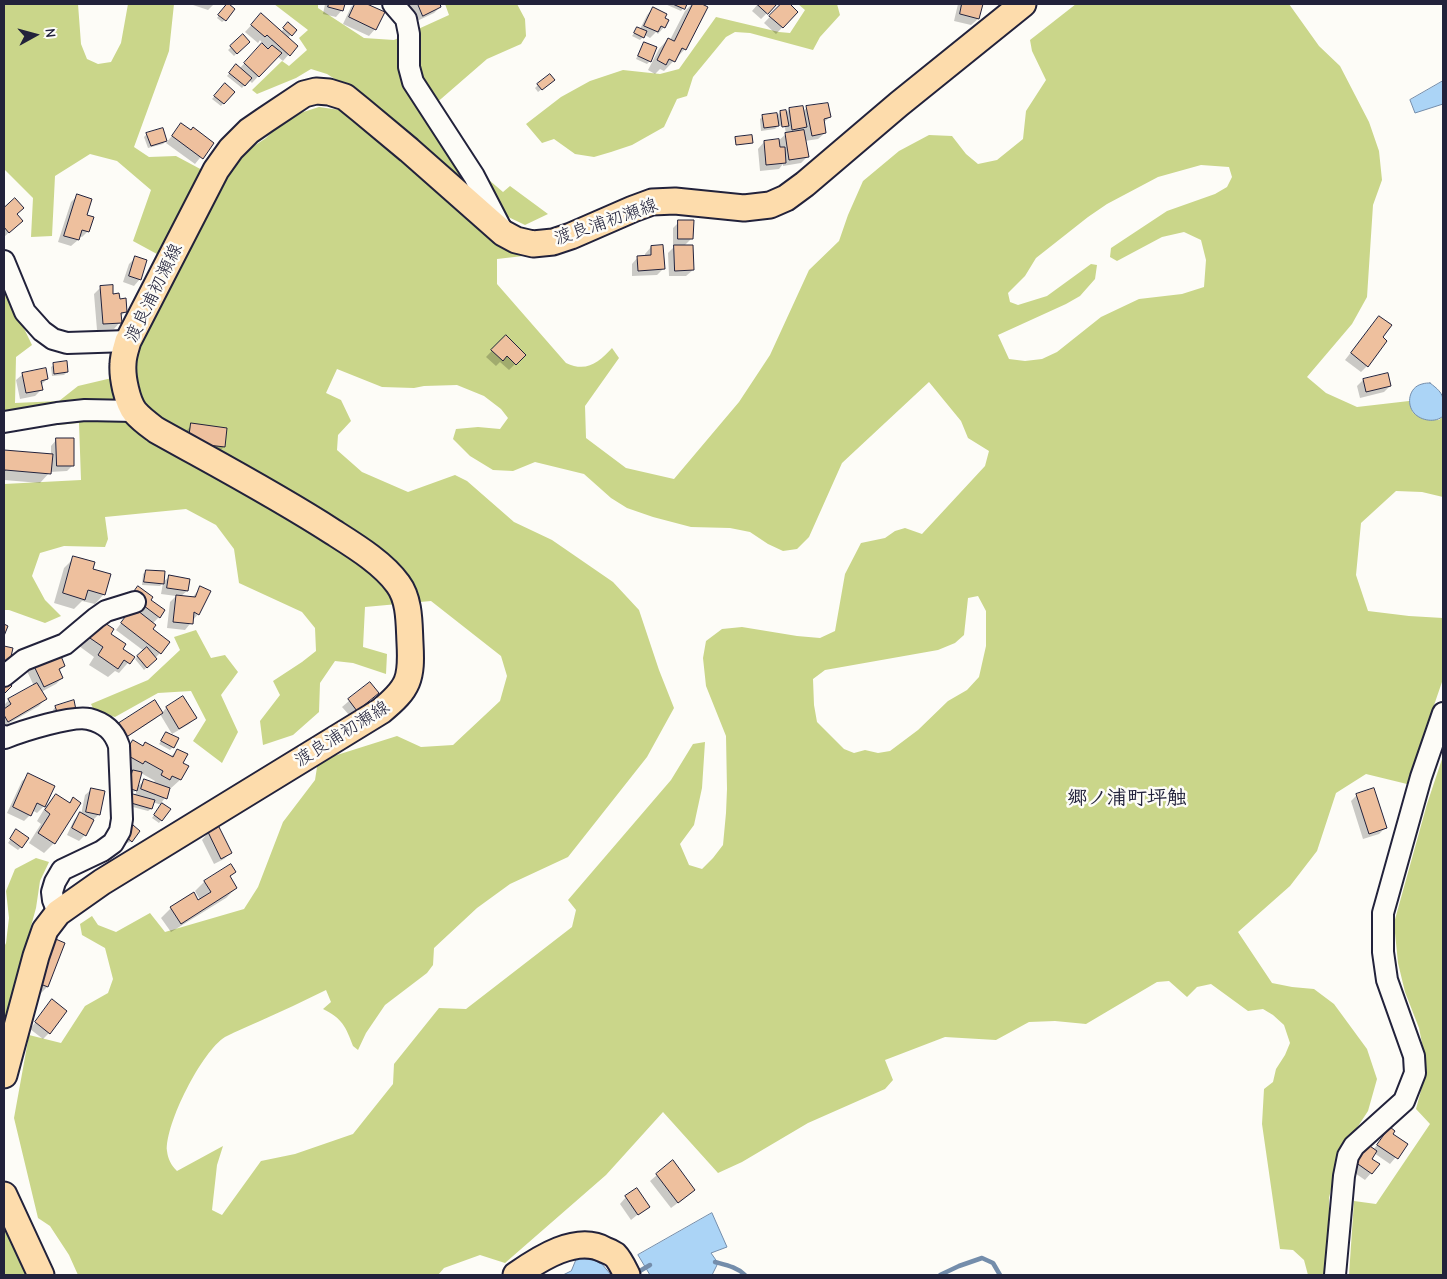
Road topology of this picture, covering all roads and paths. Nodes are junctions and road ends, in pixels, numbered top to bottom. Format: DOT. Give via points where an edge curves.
graph roads {
  1 [pos="393,4"];
  2 [pos="1023,4"];
  3 [pos="503,233"];
  4 [pos="4,261"];
  5 [pos="128,341"];
  6 [pos="134,410"];
  7 [pos="4,422"];
  8 [pos="135,602"];
  9 [pos="4,676"];
  10 [pos="1443,712"];
  11 [pos="4,738"];
  12 [pos="58,913"];
  13 [pos="4,1075"];
  14 [pos="4,1195"];
  15 [pos="41,1275"];
  16 [pos="516,1275"];
  17 [pos="627,1275"];
  18 [pos="1335,1275"];
  1 -- 3 [label="street" via="406,19 413,82 474,176"];
  2 -- 3 [label="main road, 渡良浦初瀬線" via="786,198 770,205 744,208 676,201 652,202 553,242 532,244"];
  3 -- 5 [label="main road, 渡良浦初瀬線" via="346,97 316,91 304,94 249,131 216,170"];
  4 -- 5 [label="street" via="25,312 53,339 66,343"];
  5 -- 6 [label="main road, 渡良浦初瀬線" via="123,375"];
  6 -- 7 [label="street" via="85,410"];
  6 -- 12 [label="main road, 渡良浦初瀬線" via="156,430 314,520 384,569 399,585 406,600 411,670 406,686 381,711 110,877"];
  8 -- 9 [label="street" via="106,611 65,644 24,660"];
  10 -- 18 [label="street" via="1383,913 1387,980 1414,1056 1415,1073 1404,1101 1354,1146 1348,1156"];
  11 -- 12 [label="street" via="51,724 87,718 107,727 116,736 119,746 120,832 113,843 62,870 52,892"];
  12 -- 13 [label="main road, 渡良浦初瀬線" via="45,930 36,956"];
  14 -- 15 [label="main road"];
  16 -- 17 [label="main road" via="557,1251 591,1244 615,1255"];
}
